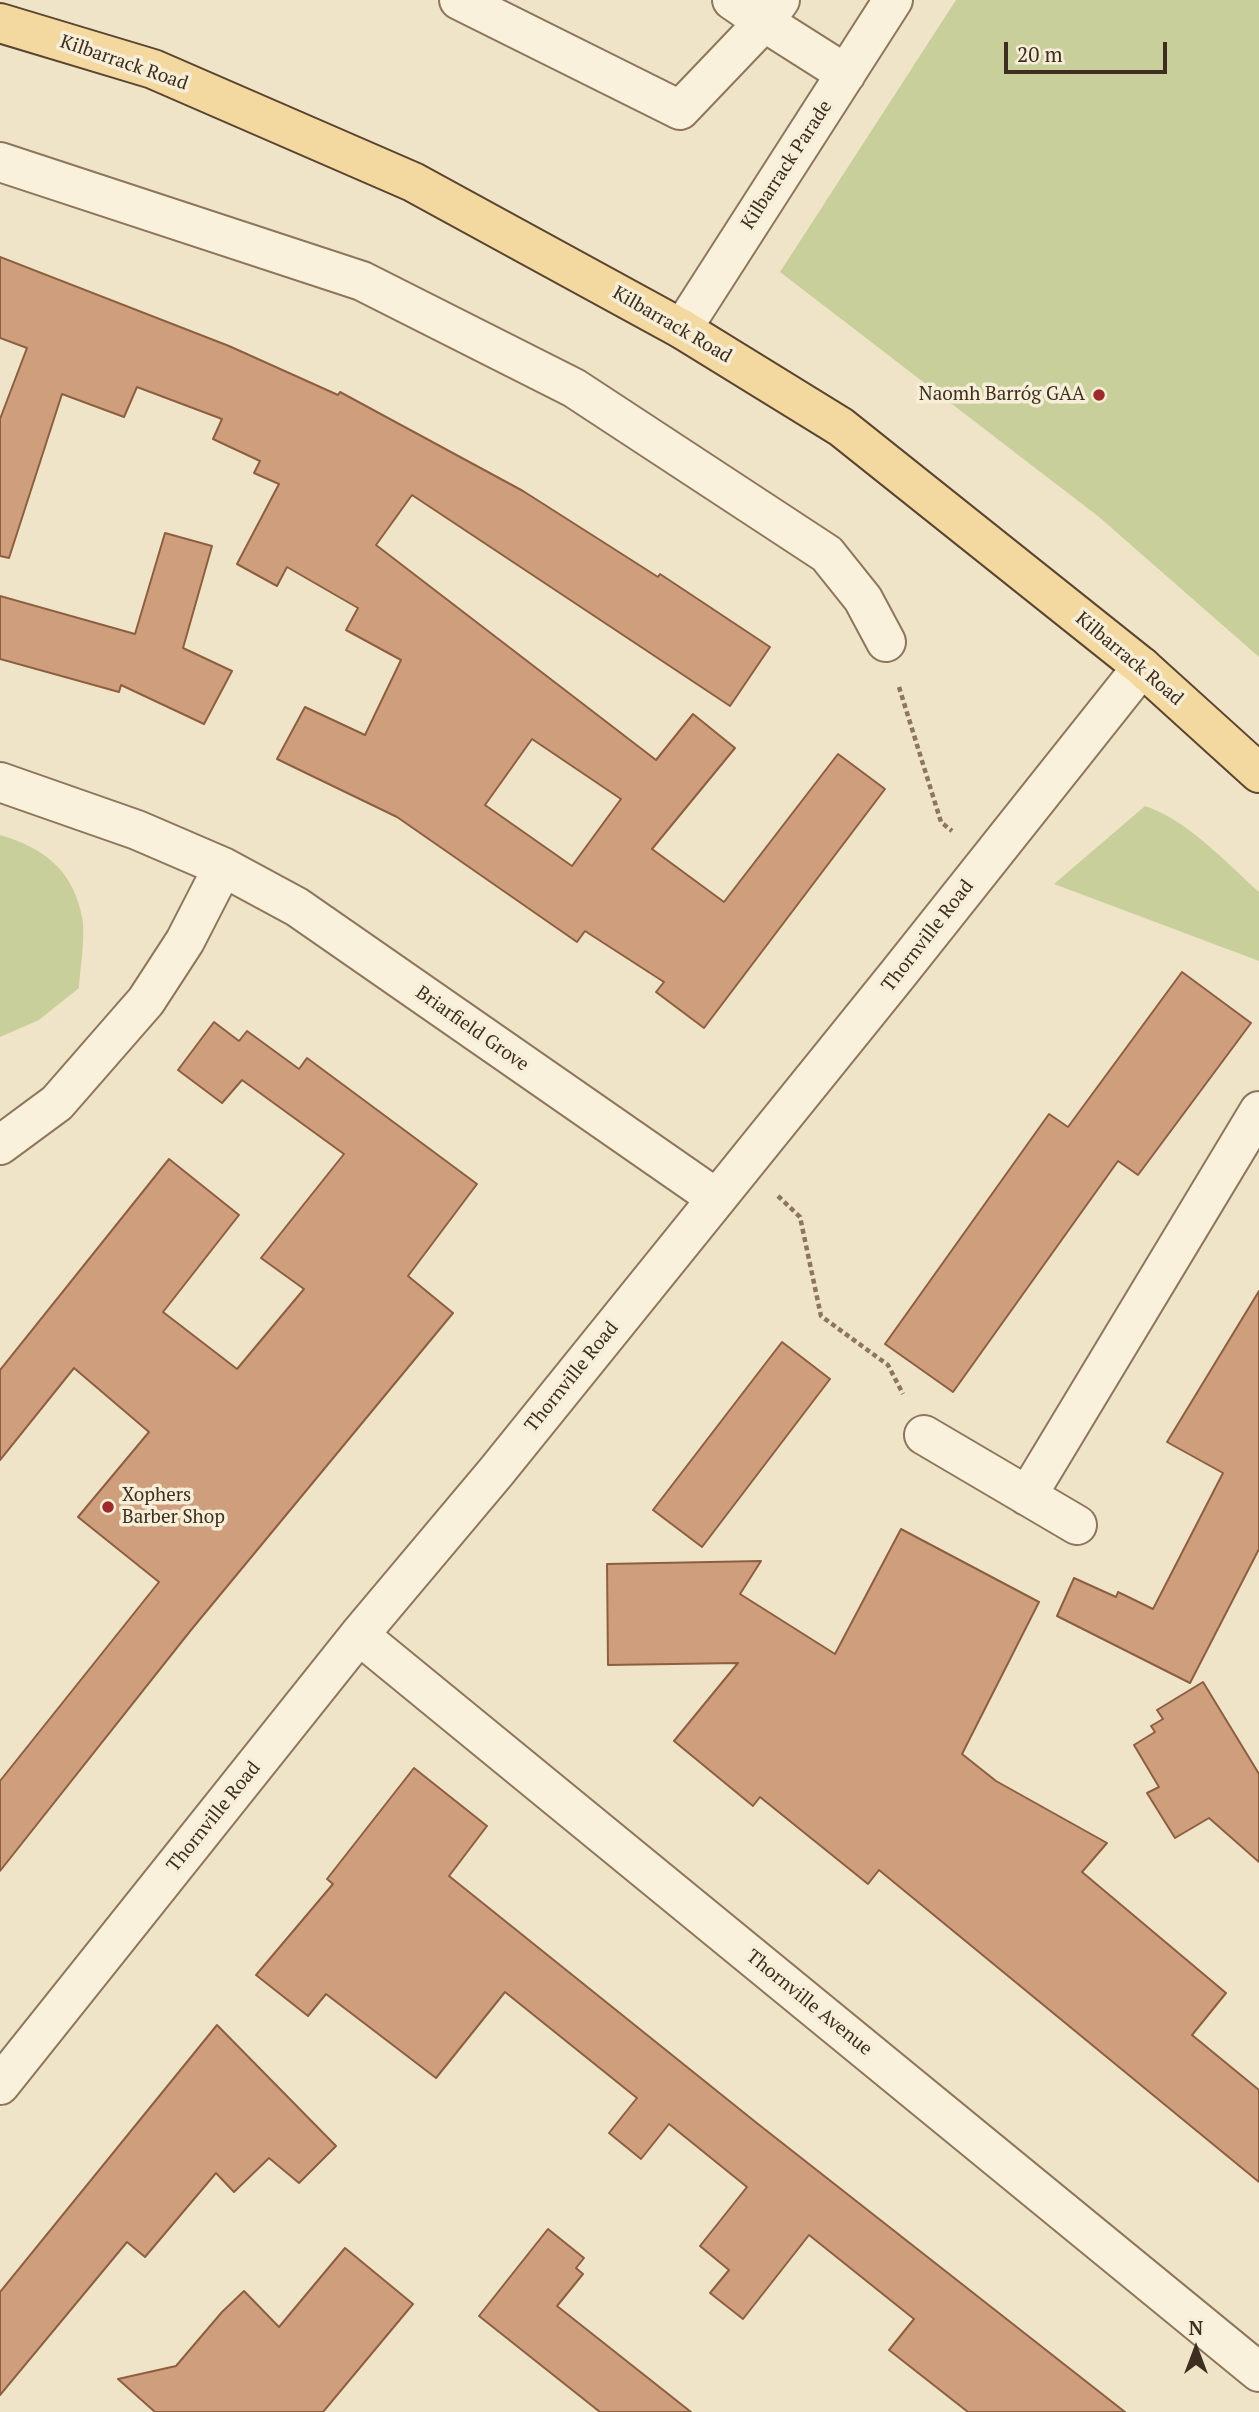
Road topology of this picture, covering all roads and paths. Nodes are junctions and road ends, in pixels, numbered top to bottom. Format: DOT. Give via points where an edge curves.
graph roads {
  1 [pos="458,0"];
  2 [pos="732,0"];
  3 [pos="893,0"];
  4 [pos="772,11"];
  5 [pos="0,23"];
  6 [pos="846,74"];
  7 [pos="0,162"];
  8 [pos="682,329"];
  9 [pos="886,642"];
  10 [pos="1142,667"];
  11 [pos="1259,773"];
  12 [pos="0,782"];
  13 [pos="986,863"];
  14 [pos="223,867"];
  15 [pos="1259,1111"];
  16 [pos="0,1145"];
  17 [pos="745,1163"];
  18 [pos="716,1198"];
  19 [pos="924,1435"];
  20 [pos="1027,1496"];
  21 [pos="1077,1525"];
  22 [pos="359,1635"];
  23 [pos="0,2085"];
  24 [pos="1259,2372"];
  1 -- 4 [label="street" via="680,110"];
  2 -- 4 [label="street"];
  3 -- 6 [label="street, Kilbarrack Parade"];
  4 -- 6 [label="street"];
  5 -- 8 [label="main road, Kilbarrack Road" via="153,69 413,182"];
  6 -- 8 [label="street, Kilbarrack Parade"];
  7 -- 9 [label="street" via="362,281 574,388 827,554 863,599"];
  8 -- 10 [label="main road, Kilbarrack Road" via="841,427"];
  9 -- 13 [label="path" via="941,822"];
  10 -- 11 [label="main road, Kilbarrack Road"];
  10 -- 13 [label="street, Thornville Road"];
  12 -- 14 [label="street, Briarfield Grove" via="137,830"];
  13 -- 17 [label="street, Thornville Road"];
  14 -- 16 [label="street" via="185,942 146,1001 57,1103"];
  14 -- 18 [label="street, Briarfield Grove" via="297,907"];
  15 -- 20 [label="street"];
  17 -- 18 [label="street, Thornville Road"];
  17 -- 19 [label="path" via="800,1217 821,1316 888,1365"];
  18 -- 22 [label="street, Thornville Road"];
  19 -- 20 [label="street"];
  20 -- 21 [label="street"];
  22 -- 23 [label="street, Thornville Road"];
  22 -- 24 [label="street, Thornville Avenue"];
}
